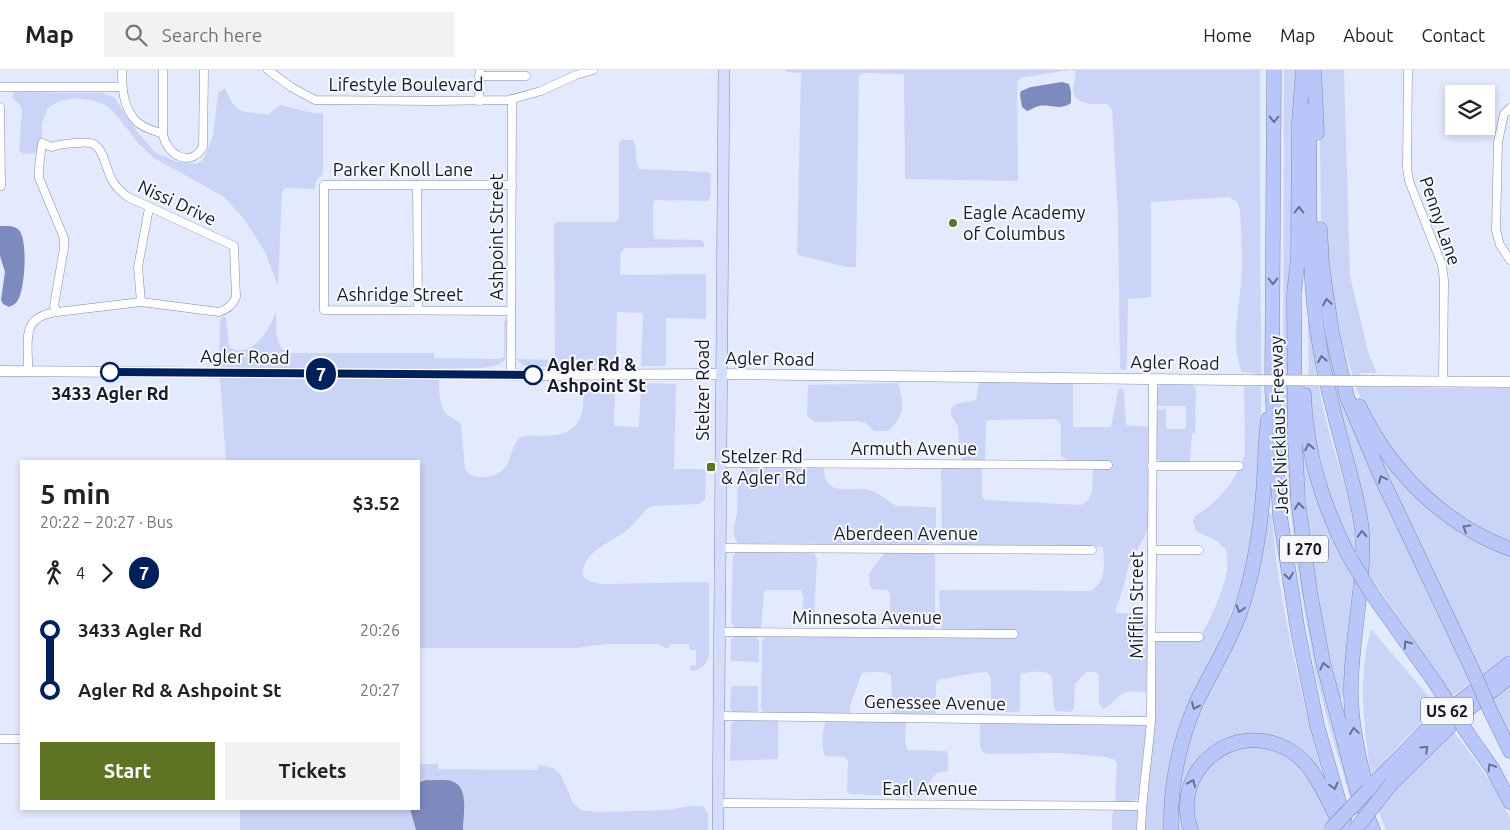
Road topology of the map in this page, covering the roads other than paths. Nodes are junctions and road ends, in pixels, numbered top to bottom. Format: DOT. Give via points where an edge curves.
graph roads {
  1 [pos="122,70"];
  2 [pos="164,70"];
  3 [pos="204,70"];
  4 [pos="268,70"];
  5 [pos="593,70"];
  6 [pos="724,70"];
  7 [pos="1274,70"];
  8 [pos="1303,70"];
  9 [pos="1314,70"];
  10 [pos="1408,70"];
  11 [pos="479,73"];
  12 [pos="526,76"];
  13 [pos="0,87"];
  14 [pos="122,87"];
  15 [pos="512,99"];
  16 [pos="480,101"];
  17 [pos="1302,101"];
  18 [pos="0,106"];
  19 [pos="1510,108"];
  20 [pos="163,134"];
  21 [pos="324,185"];
  22 [pos="417,185"];
  23 [pos="512,185"];
  24 [pos="1,186"];
  25 [pos="149,208"];
  26 [pos="1298,258"];
  27 [pos="1510,260"];
  28 [pos="140,302"];
  29 [pos="418,310"];
  30 [pos="511,311"];
  31 [pos="57,312"];
  32 [pos="1340,367"];
  33 [pos="0,371"];
  34 [pos="28,371"];
  35 [pos="721,374"];
  36 [pos="511,375"];
  37 [pos="1153,379"];
  38 [pos="1443,382"];
  39 [pos="1510,382"];
  40 [pos="1272,388"];
  41 [pos="720,462"];
  42 [pos="1108,465"];
  43 [pos="1152,466"];
  44 [pos="1239,466"];
  45 [pos="720,548"];
  46 [pos="1510,549"];
  47 [pos="1092,550"];
  48 [pos="1152,550"];
  49 [pos="1200,550"];
  50 [pos="719,632"];
  51 [pos="1014,634"];
  52 [pos="1152,637"];
  53 [pos="1199,637"];
  54 [pos="1510,663"];
  55 [pos="1510,677"];
  56 [pos="718,716"];
  57 [pos="1151,721"];
  58 [pos="0,739"];
  59 [pos="20,739"];
  60 [pos="1510,751"];
  61 [pos="1368,790"];
  62 [pos="1510,802"];
  63 [pos="718,803"];
  64 [pos="1142,806"];
  65 [pos="718,830"];
  66 [pos="1141,830"];
  67 [pos="1171,830"];
  68 [pos="1191,830"];
  69 [pos="1330,830"];
  70 [pos="1344,830"];
  71 [pos="1355,830"];
  72 [pos="1374,830"];
  1 -- 14 [label="street"];
  2 -- 20 [label="street"];
  3 -- 20 [label="street" via="203,147 198,156 177,155 164,143"];
  4 -- 16 [label="street, Lifestyle Boulevard" via="315,100"];
  5 -- 15 [label="street, Lifestyle Boulevard"];
  6 -- 35 [label="main road, Stelzer Road"];
  7 -- 40 [label="highway, Jack Nicklaus Freeway / I 270, one-way"];
  8 -- 17 [label="highway, Jack Nicklaus Freeway / I 270"];
  32 -- 9 [label="highway, one-way" via="1322,265"];
  10 -- 38 [label="street, Penny Lane" via="1409,181 1442,265 1444,280"];
  11 -- 12 [label="street"];
  11 -- 16 [label="street"];
  13 -- 14 [label="street"];
  14 -- 20 [label="street" via="124,99 138,123"];
  15 -- 16 [label="street, Lifestyle Boulevard"];
  15 -- 23 [label="street, Ashpoint Street"];
  26 -- 17 [label="highway, Jack Nicklaus Freeway / I 270, one-way"];
  72 -- 17 [label="highway, one-way" via="1351,700 1362,530 1327,386 1317,329 1312,266 1309,125"];
  18 -- 24 [label="street"];
  19 -- 27 [label="street" via="1504,114 1498,142 1496,230 1500,246"];
  21 -- 22 [label="street, Parker Knoll Lane"];
  21 -- 29 [label="street, Ashridge Street" via="324,310"];
  22 -- 23 [label="street, Parker Knoll Lane"];
  22 -- 29 [label="street"];
  23 -- 30 [label="street, Ashpoint Street"];
  25 -- 28 [label="street" via="138,267"];
  25 -- 28 [label="street, Nissi Drive" via="234,246 236,297 228,309 219,312"];
  25 -- 31 [label="street, Nissi Drive" via="118,190 95,145 59,144 52,147 42,143 39,178 64,238 54,306"];
  62 -- 26 [label="highway, one-way, bridge" via="1492,768 1372,594 1336,531 1309,448 1304,412 1302,292"];
  72 -- 26 [label="highway, Jack Nicklaus Freeway / I 270, one-way" via="1358,794 1323,662 1303,546 1295,441 1294,293"];
  28 -- 31 [label="street"];
  29 -- 30 [label="street, Ashridge Street"];
  30 -- 36 [label="street, Ashpoint Street"];
  31 -- 34 [label="street" via="35,318 29,327"];
  46 -- 32 [label="highway, one-way" via="1454,521 1412,484 1393,463 1363,416"];
  60 -- 32 [label="highway, one-way, bridge" via="1360,429 1347,397"];
  33 -- 34 [label="main road, Agler Road"];
  34 -- 36 [label="main road, Agler Road"];
  35 -- 36 [label="main road, Agler Road"];
  35 -- 37 [label="main road, Agler Road"];
  35 -- 41 [label="main road, Stelzer Road"];
  37 -- 38 [label="main road, Agler Road, bridge"];
  37 -- 43 [label="street, Mifflin Street"];
  38 -- 39 [label="main road, Agler Road"];
  40 -- 67 [label="highway, one-way" via="1254,559 1237,620 1183,739 1174,780"];
  40 -- 70 [label="highway, Jack Nicklaus Freeway / I 270, one-way" via="1280,516 1298,632 1317,725"];
  41 -- 42 [label="street, Armuth Avenue"];
  41 -- 45 [label="main road, Stelzer Road"];
  43 -- 44 [label="street"];
  43 -- 48 [label="street, Mifflin Street"];
  45 -- 47 [label="street, Aberdeen Avenue"];
  45 -- 50 [label="main road, Stelzer Road"];
  48 -- 49 [label="street"];
  48 -- 52 [label="street, Mifflin Street"];
  50 -- 51 [label="street, Minnesota Avenue"];
  50 -- 56 [label="main road, Stelzer Road"];
  52 -- 53 [label="street"];
  52 -- 57 [label="street, Mifflin Street"];
  54 -- 61 [label="highway, US 62" via="1436,720"];
  71 -- 55 [label="highway, one-way, bridge" via="1391,784 1463,713"];
  56 -- 57 [label="street, Genessee Avenue"];
  56 -- 63 [label="main road, Stelzer Road"];
  57 -- 64 [label="street, Mifflin Street"];
  58 -- 59 [label="street"];
  61 -- 69 [label="highway, bridge"];
  61 -- 70 [label="highway, US 62, bridge"];
  63 -- 64 [label="street, Earl Avenue"];
  63 -- 65 [label="main road, Stelzer Road"];
  64 -- 66 [label="street, Mifflin Street"];
  68 -- 70 [label="highway, one-way" via="1187,800 1201,765 1213,753 1230,744 1258,740 1290,750 1301,759"];
}
